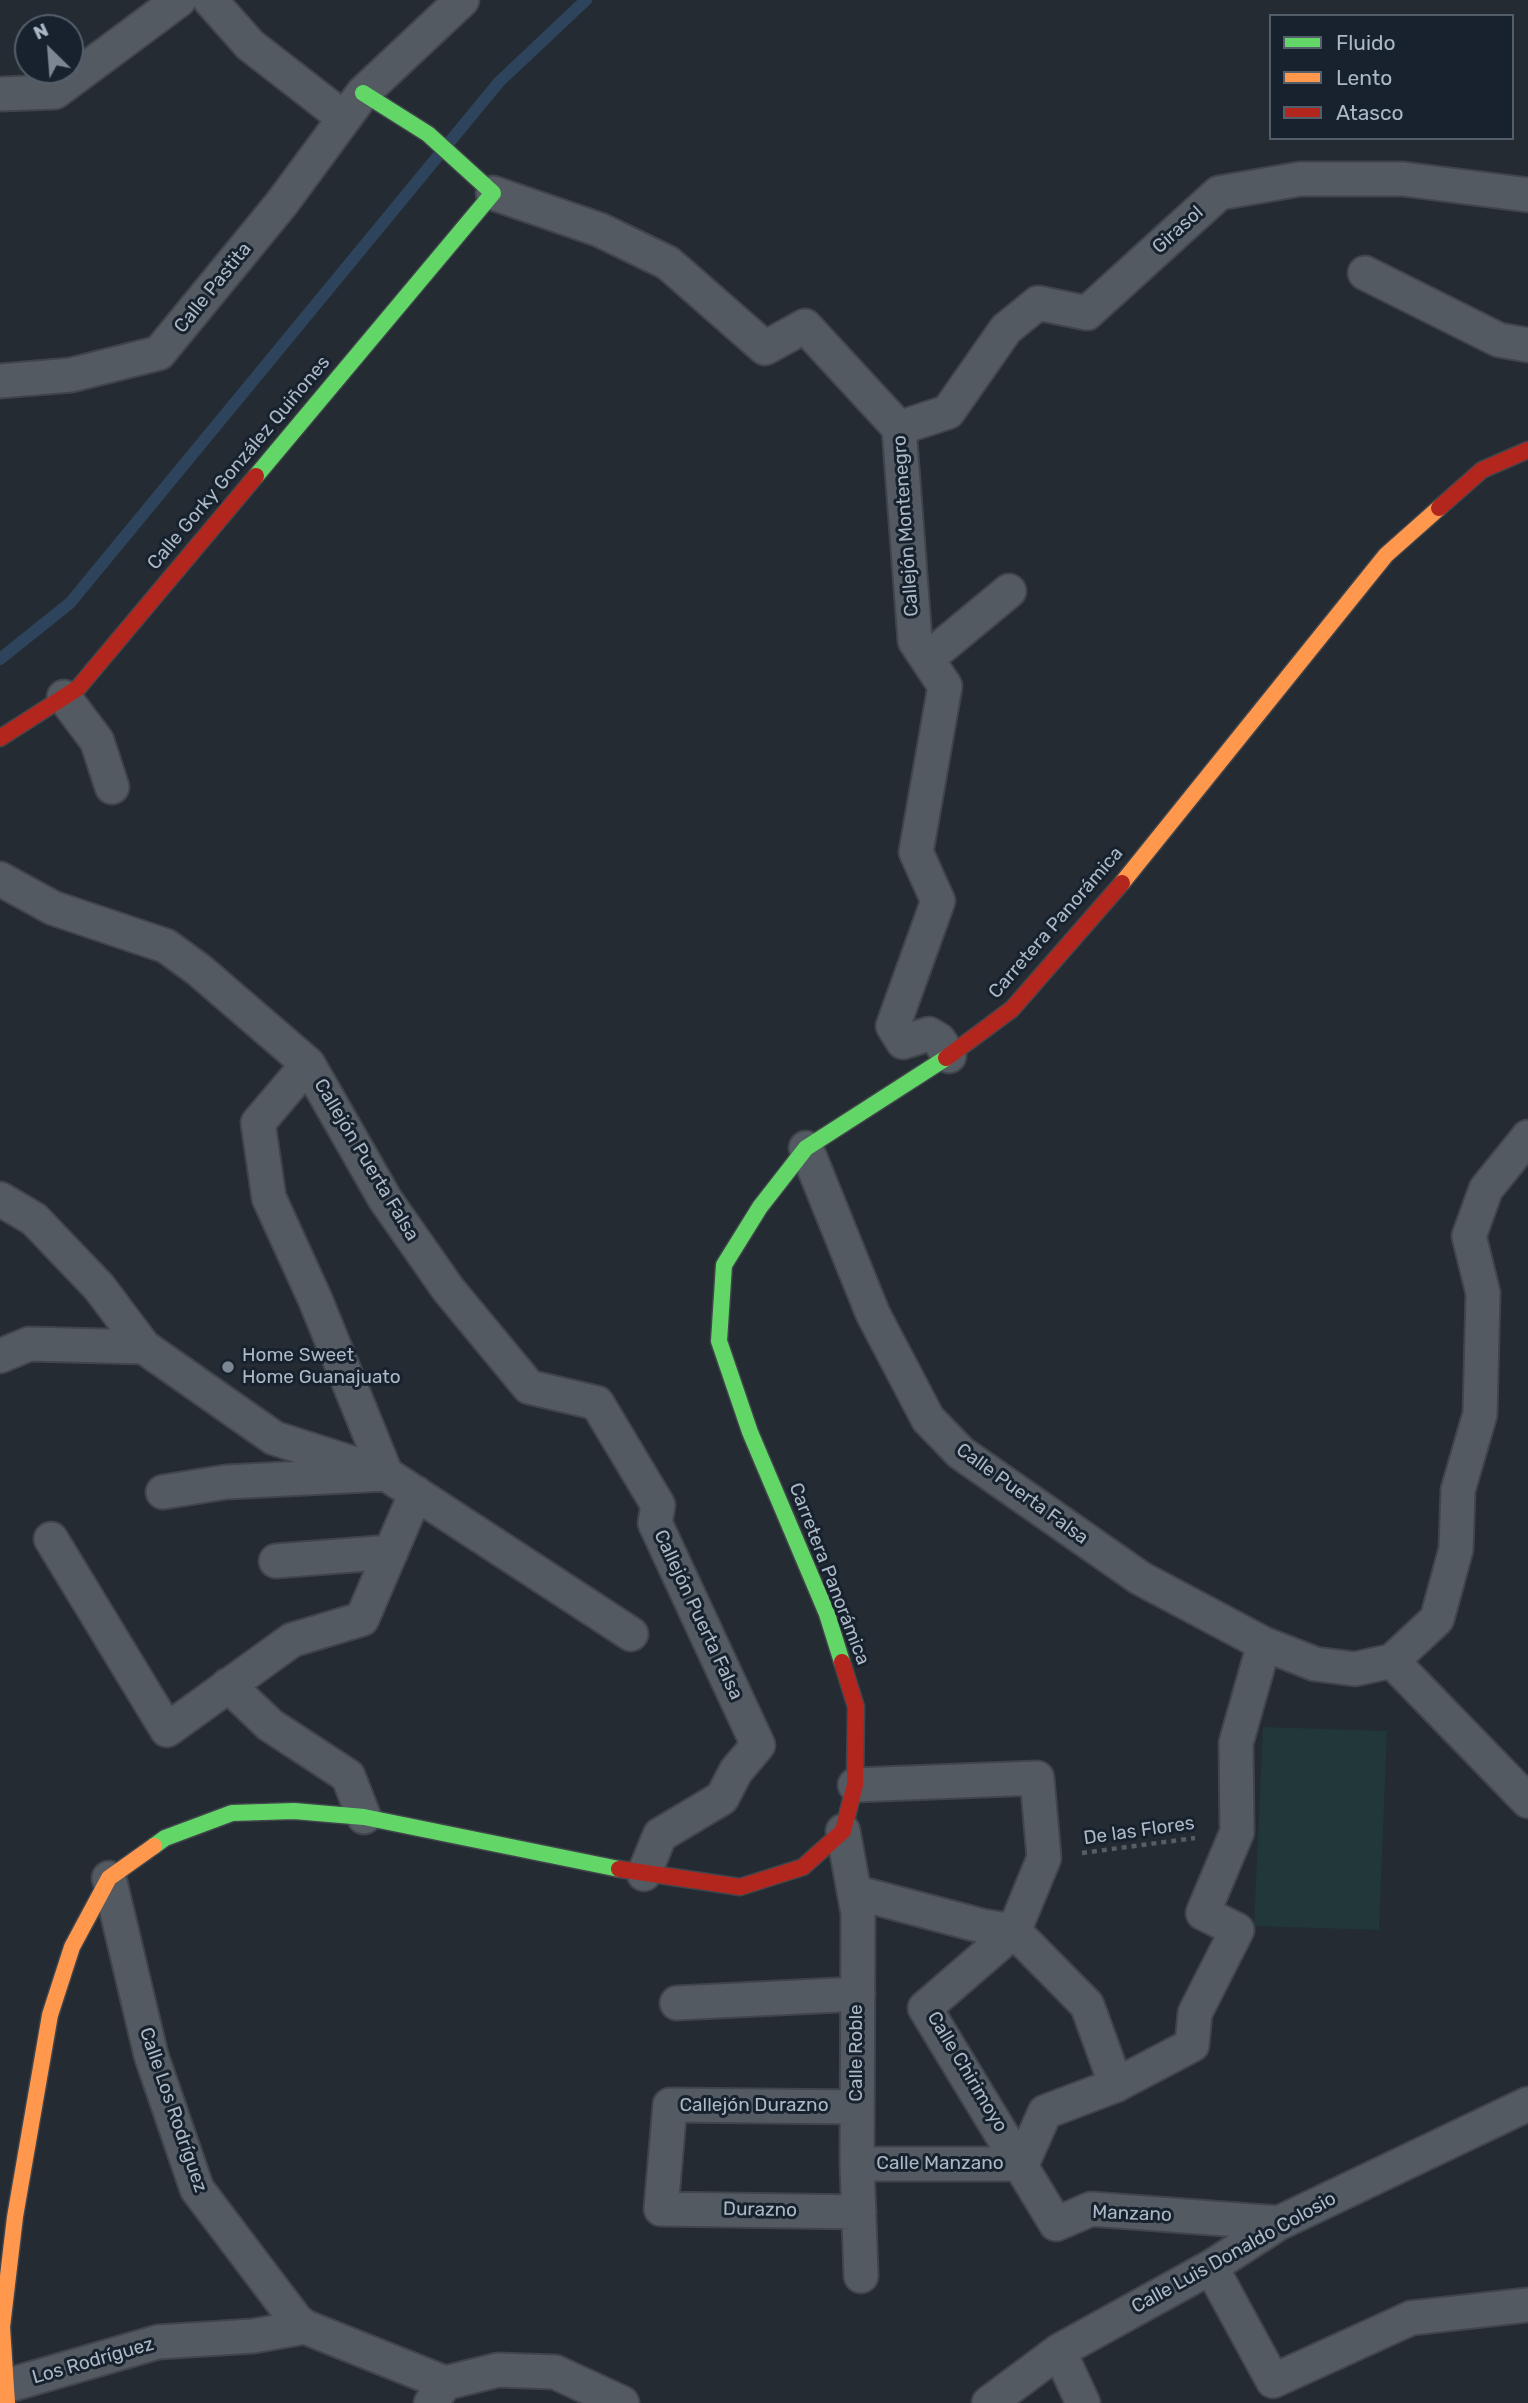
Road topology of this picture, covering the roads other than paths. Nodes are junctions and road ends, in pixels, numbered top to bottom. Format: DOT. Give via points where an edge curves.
graph roads {
  1 [pos="179,0"];
  2 [pos="209,0"];
  3 [pos="462,0"];
  4 [pos="0,94"];
  5 [pos="354,105"];
  6 [pos="481,183"];
  7 [pos="1528,195"];
  8 [pos="1365,273"];
  9 [pos="1528,345"];
  10 [pos="0,381"];
  11 [pos="900,428"];
  12 [pos="1528,450"];
  13 [pos="1009,591"];
  14 [pos="927,659"];
  15 [pos="64,697"];
  16 [pos="0,738"];
  17 [pos="112,787"];
  18 [pos="0,879"];
  19 [pos="948,1056"];
  20 [pos="308,1063"];
  21 [pos="1528,1137"];
  22 [pos="806,1148"];
  23 [pos="0,1199"];
  24 [pos="144,1347"];
  25 [pos="0,1356"];
  26 [pos="386,1474"];
  27 [pos="163,1492"];
  28 [pos="416,1493"];
  29 [pos="51,1539"];
  30 [pos="391,1552"];
  31 [pos="276,1561"];
  32 [pos="631,1634"];
  33 [pos="1265,1644"];
  34 [pos="1392,1661"];
  35 [pos="228,1685"];
  36 [pos="855,1785"];
  37 [pos="1528,1801"];
  38 [pos="364,1817"];
  39 [pos="843,1831"];
  40 [pos="644,1874"];
  41 [pos="109,1878"];
  42 [pos="854,1892"];
  43 [pos="1014,1931"];
  44 [pos="858,1994"];
  45 [pos="677,2003"];
  46 [pos="1116,2085"];
  47 [pos="1528,2104"];
  48 [pos="857,2107"];
  49 [pos="857,2164"];
  50 [pos="1022,2164"];
  51 [pos="661,2209"];
  52 [pos="859,2212"];
  53 [pos="1279,2223"];
  54 [pos="8,2228"];
  55 [pos="1211,2267"];
  56 [pos="861,2276"];
  57 [pos="1528,2305"];
  58 [pos="305,2327"];
  59 [pos="1059,2351"];
  60 [pos="438,2393"];
  61 [pos="6,2394"];
  62 [pos="622,2403"];
  63 [pos="989,2403"];
  64 [pos="1083,2403"];
  1 -- 4 [label="street" via="55,92"];
  2 -- 5 [label="street" via="250,45"];
  3 -- 5 [label="street, Calle Pastita"];
  5 -- 6 [label="street" via="428,134"];
  5 -- 10 [label="street, Calle Pastita" via="282,203 159,353 71,375"];
  6 -- 11 [label="street, Callejón Montenegro" via="600,230 668,263 765,348 805,326"];
  6 -- 15 [label="street, Calle Gorky González Quiñones" via="78,688"];
  7 -- 11 [label="street, Girasol" via="1403,178 1300,179 1219,192 1087,313 1038,303 1006,329 948,412"];
  8 -- 9 [label="street" via="1499,340"];
  11 -- 14 [label="street, Callejón Montenegro" via="915,640"];
  12 -- 19 [label="street, Carretera Panorámica" via="1482,470 1386,555 1121,884 1031,988 1012,1009"];
  13 -- 14 [label="street"];
  14 -- 19 [label="street, Callejón Montenegro" via="945,686 916,852 938,901 893,1026 903,1042 929,1034 939,1040"];
  15 -- 16 [label="street, Calle Gorky González Quiñones"];
  15 -- 17 [label="street" via="97,741"];
  18 -- 20 [label="street, Callejón Puerta Falsa" via="53,908 166,946"];
  19 -- 22 [label="street, Carretera Panorámica"];
  20 -- 26 [label="street, Callejón Puerta Falsa" via="258,1123 270,1198"];
  20 -- 40 [label="street, Callejón Puerta Falsa" via="385,1199 448,1289 529,1387 597,1404 658,1504 655,1523 758,1745 736,1771 722,1798 660,1835"];
  21 -- 34 [label="street" via="1486,1189 1469,1236 1483,1293 1480,1414 1458,1490 1452,1561 1437,1619"];
  22 -- 33 [label="street, Calle Puerta Falsa" via="873,1314 928,1419 961,1453 1140,1578"];
  22 -- 36 [label="street, Carretera Panorámica" via="760,1207 724,1265 719,1341 751,1432 827,1614 856,1707"];
  23 -- 24 [label="street" via="34,1219 99,1287"];
  24 -- 25 [label="street" via="29,1344"];
  24 -- 26 [label="street" via="274,1438"];
  26 -- 27 [label="street" via="226,1482"];
  26 -- 28 [label="street"];
  28 -- 30 [label="street"];
  28 -- 32 [label="street"];
  29 -- 35 [label="street" via="167,1730"];
  30 -- 31 [label="street"];
  30 -- 35 [label="street" via="362,1619 292,1640"];
  33 -- 34 [label="street, Calle Puerta Falsa" via="1315,1664 1355,1669"];
  33 -- 46 [label="street" via="1236,1744 1237,1832 1203,1913 1237,1930 1195,2013 1192,2045"];
  34 -- 37 [label="street"];
  35 -- 38 [label="street" via="270,1725 348,1776"];
  36 -- 39 [label="street, Carretera Panorámica"];
  36 -- 43 [label="street" via="1037,1778 1044,1858"];
  38 -- 40 [label="street"];
  38 -- 41 [label="street" via="294,1811 232,1813 164,1839"];
  39 -- 40 [label="street" via="803,1867 740,1887"];
  39 -- 42 [label="street, Calle Roble"];
  41 -- 54 [label="street" via="72,1947 50,2015"];
  41 -- 58 [label="street, Calle Los Rodríguez" via="151,2055 197,2189"];
  42 -- 43 [label="street"];
  42 -- 44 [label="street, Calle Roble"];
  43 -- 46 [label="street" via="1087,2005"];
  43 -- 50 [label="street, Calle Chirimoyo" via="925,2008"];
  44 -- 45 [label="street"];
  44 -- 48 [label="street, Calle Roble"];
  46 -- 50 [label="street" via="1045,2112"];
  47 -- 53 [label="street, Calle Luis Donaldo Colosio"];
  48 -- 49 [label="street, Calle Roble"];
  48 -- 51 [label="street, Callejón Durazno" via="670,2105"];
  49 -- 50 [label="street, Calle Manzano"];
  49 -- 52 [label="street, Calle Roble"];
  50 -- 53 [label="street, Manzano" via="1056,2224 1091,2209"];
  51 -- 52 [label="street, Durazno"];
  52 -- 56 [label="street, Calle Roble"];
  53 -- 55 [label="street, Calle Luis Donaldo Colosio"];
  54 -- 61 [label="street" via="2,2327"];
  55 -- 57 [label="street" via="1273,2381 1411,2318"];
  55 -- 59 [label="street, Calle Luis Donaldo Colosio"];
  58 -- 60 [label="street, Calle Los Rodríguez"];
  58 -- 61 [label="street, Los Rodríguez" via="253,2336 158,2342"];
  59 -- 63 [label="street, Calle Luis Donaldo Colosio"];
  59 -- 64 [label="street"];
  60 -- 62 [label="street" via="498,2370 555,2372"];
}
